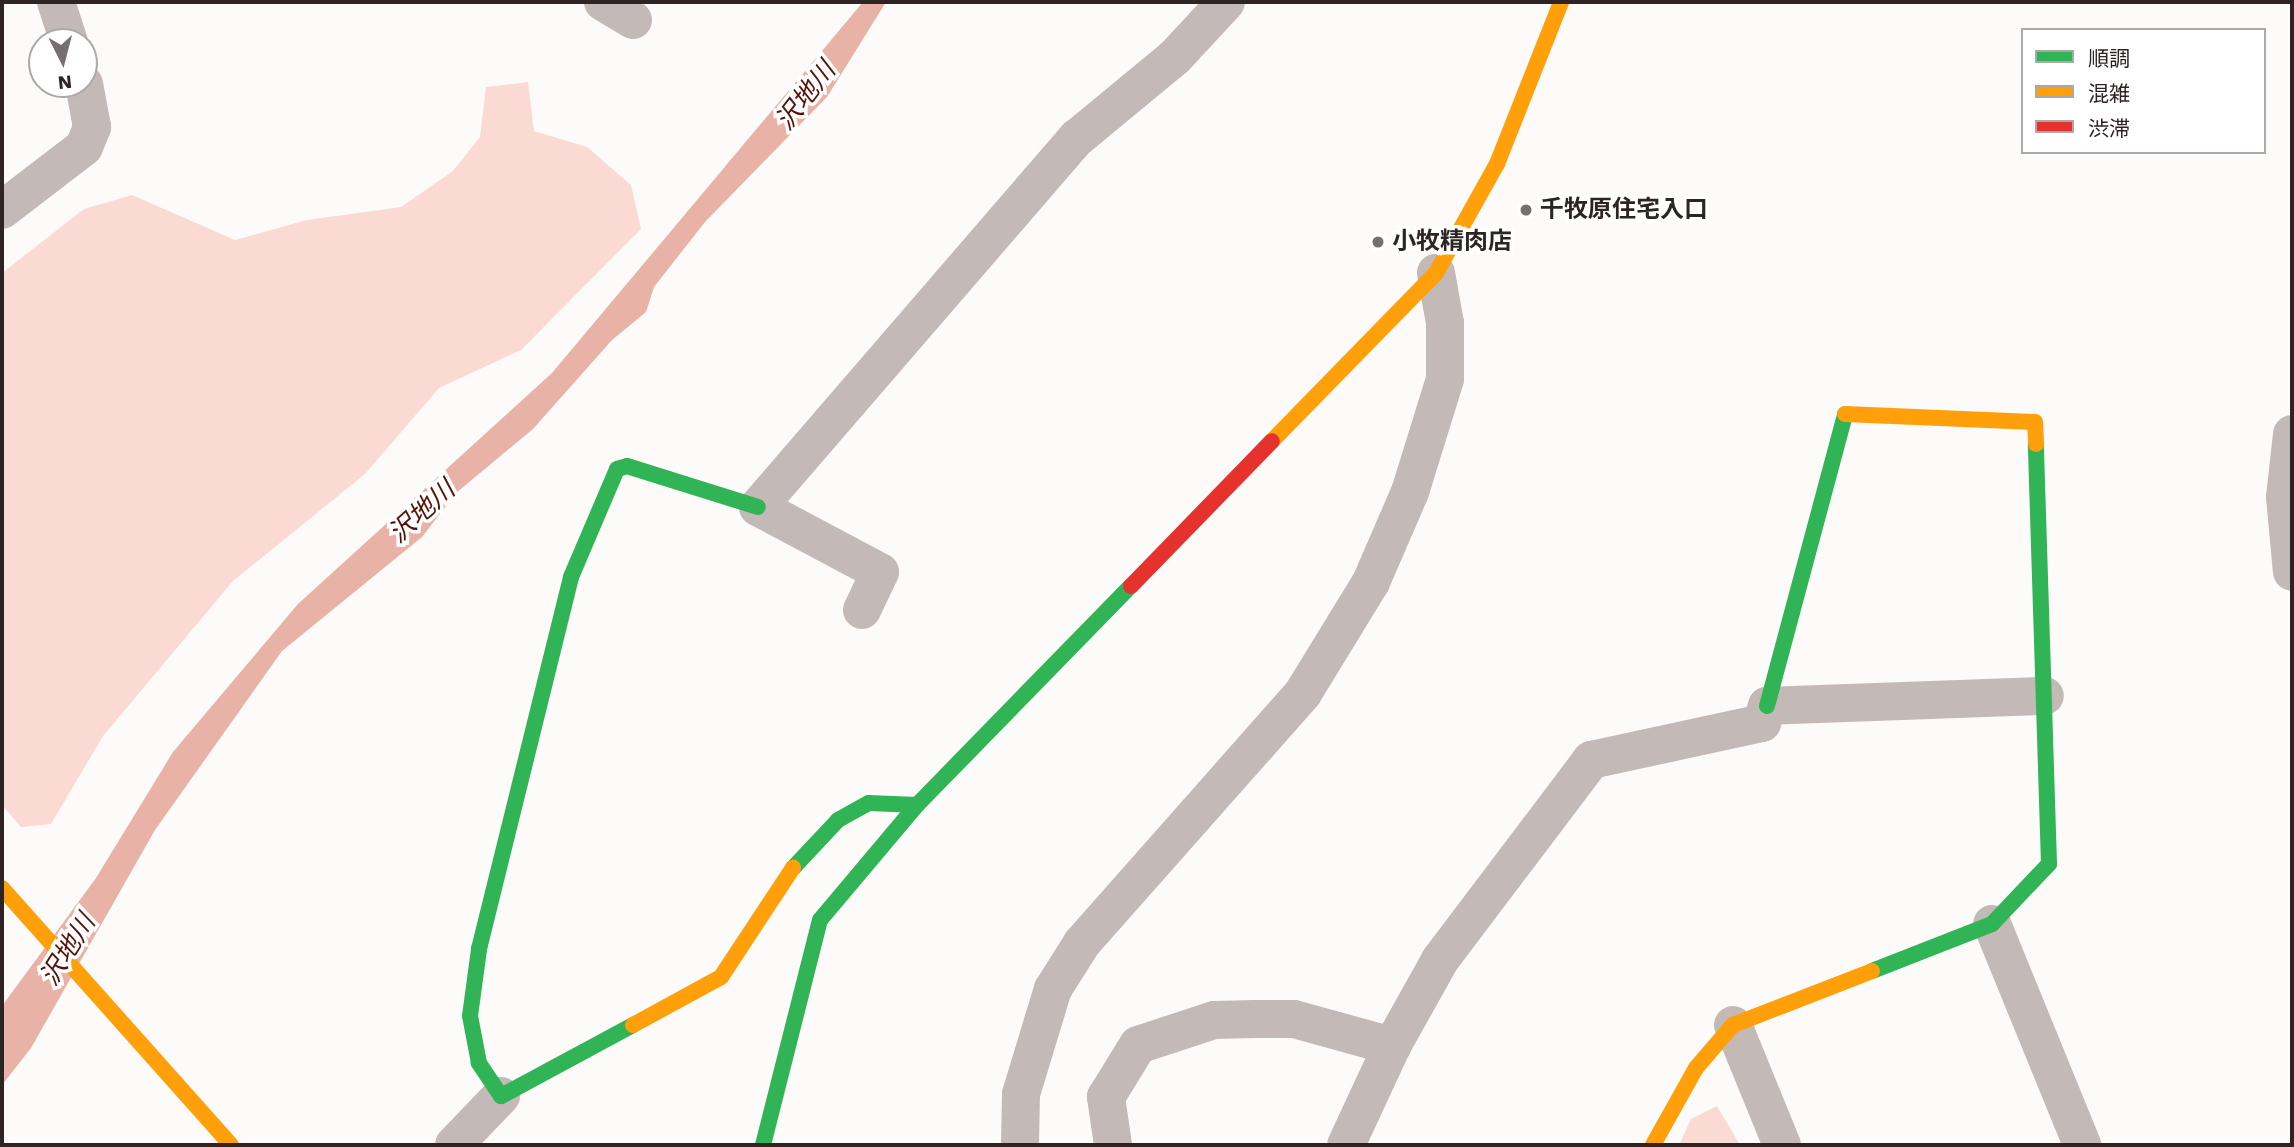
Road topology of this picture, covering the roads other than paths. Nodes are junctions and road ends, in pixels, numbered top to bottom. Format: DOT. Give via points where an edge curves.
graph roads {
  1 [pos="56,2"];
  2 [pos="1226,2"];
  3 [pos="1560,2"];
  4 [pos="64,28"];
  5 [pos="87,98"];
  6 [pos="2,210"];
  7 [pos="1436,273"];
  8 [pos="2292,434"];
  9 [pos="758,507"];
  10 [pos="2292,572"];
  11 [pos="862,610"];
  12 [pos="2045,696"];
  13 [pos="1767,706"];
  14 [pos="917,805"];
  15 [pos="2,888"];
  16 [pos="1992,924"];
  17 [pos="1733,1025"];
  18 [pos="1392,1046"];
  19 [pos="501,1096"];
  20 [pos="231,1145"];
  21 [pos="454,1145"];
  22 [pos="763,1145"];
  23 [pos="1020,1145"];
  24 [pos="1113,1145"];
  25 [pos="1346,1145"];
  26 [pos="1653,1145"];
  27 [pos="1782,1145"];
  28 [pos="2082,1145"];
  1 -- 4 [label="street"];
  2 -- 9 [label="street" via="1175,57 1077,138"];
  3 -- 7 [label="street" via="1497,164"];
  5 -- 6 [label="street" via="92,127 84,147"];
  7 -- 14 [label="street"];
  7 -- 23 [label="street" via="1445,323 1444,379 1410,492 1371,582 1303,693 1082,943 1053,989 1021,1094"];
  8 -- 10 [label="street" via="2285,497"];
  9 -- 11 [label="street" via="880,572"];
  9 -- 19 [label="street" via="626,466 617,468 571,577 471,983 479,1063"];
  12 -- 13 [label="street"];
  12 -- 13 [label="street" via="2035,422 1843,414"];
  12 -- 16 [label="street" via="2049,864"];
  13 -- 18 [label="street" via="1762,723 1619,751 1591,760 1574,775 1440,960"];
  14 -- 19 [label="street" via="869,803 838,820 795,865 721,977"];
  14 -- 22 [label="street" via="820,920 804,964"];
  15 -- 20 [label="street"];
  16 -- 17 [label="street"];
  16 -- 28 [label="street"];
  17 -- 26 [label="street" via="1696,1068"];
  17 -- 27 [label="street"];
  18 -- 24 [label="street" via="1294,1019 1214,1020 1165,1032 1138,1045 1118,1069 1107,1097"];
  18 -- 25 [label="street"];
  19 -- 21 [label="street"];
}
